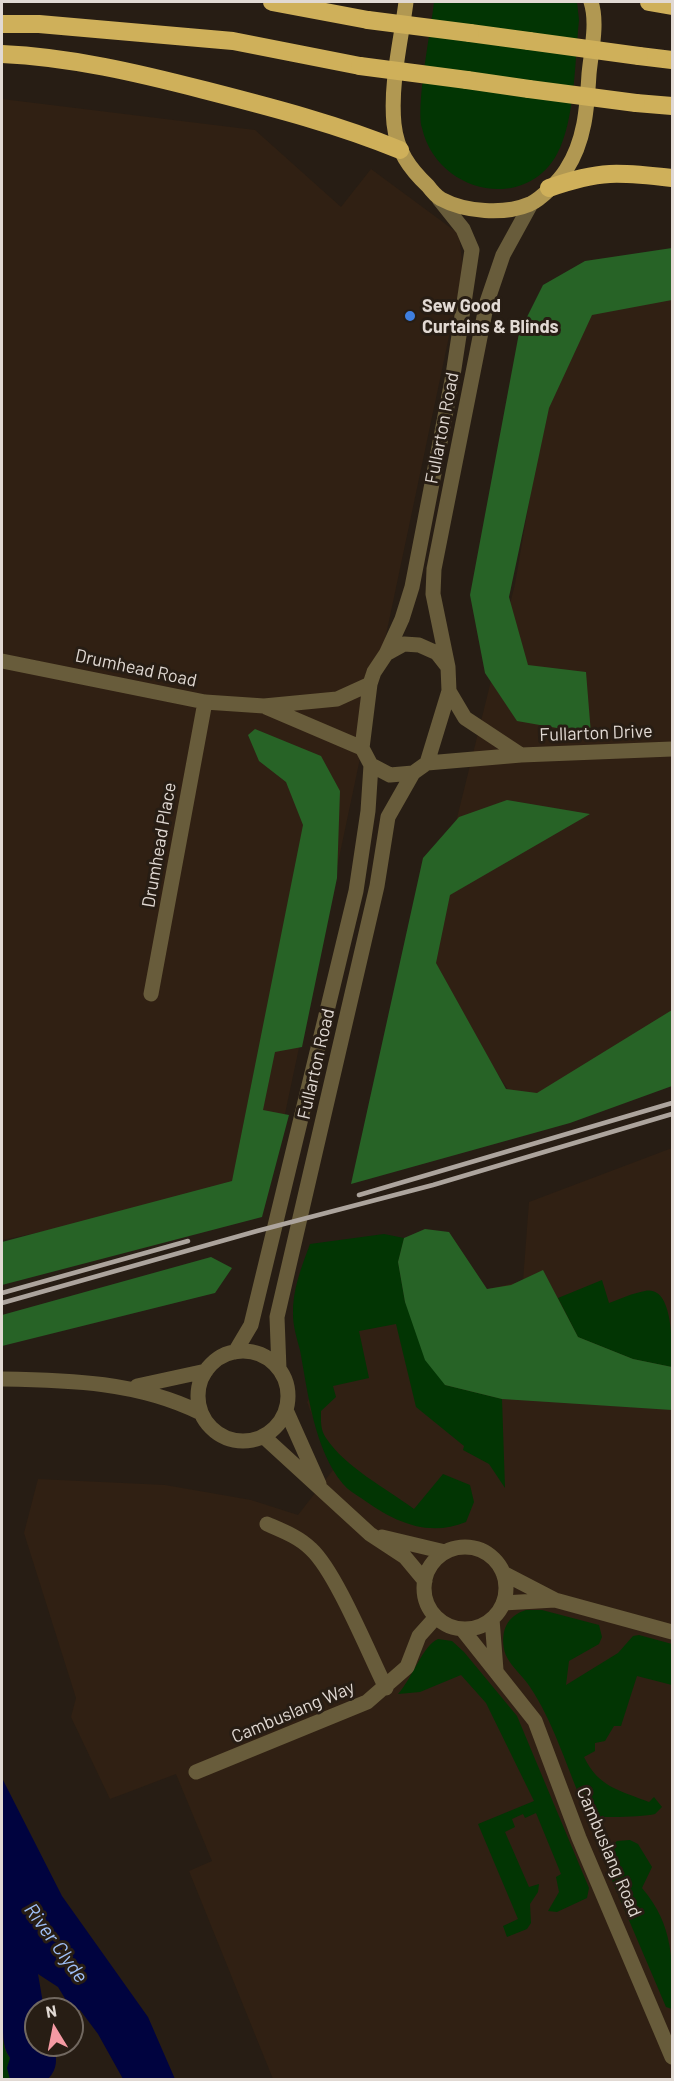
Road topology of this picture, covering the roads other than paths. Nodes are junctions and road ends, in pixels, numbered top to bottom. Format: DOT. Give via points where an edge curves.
graph roads {
  1 [pos="272,2"];
  2 [pos="406,2"];
  3 [pos="591,2"];
  4 [pos="649,2"];
  5 [pos="672,6"];
  6 [pos="2,24"];
  7 [pos="2,54"];
  8 [pos="672,60"];
  9 [pos="672,106"];
  10 [pos="400,150"];
  11 [pos="672,178"];
  12 [pos="549,188"];
  13 [pos="439,199"];
  14 [pos="531,204"];
  15 [pos="386,654"];
  16 [pos="2,661"];
  17 [pos="448,667"];
  18 [pos="370,684"];
  19 [pos="449,691"];
  20 [pos="205,702"];
  21 [pos="264,706"];
  22 [pos="362,748"];
  23 [pos="672,749"];
  24 [pos="521,755"];
  25 [pos="428,763"];
  26 [pos="371,765"];
  27 [pos="413,773"];
  28 [pos="151,994"];
  29 [pos="235,1352"];
  30 [pos="279,1369"];
  31 [pos="206,1371"];
  32 [pos="2,1379"];
  33 [pos="128,1388"];
  34 [pos="286,1410"];
  35 [pos="201,1413"];
  36 [pos="263,1436"];
  37 [pos="321,1490"];
  38 [pos="267,1524"];
  39 [pos="370,1534"];
  40 [pos="445,1552"];
  41 [pos="504,1573"];
  42 [pos="425,1581"];
  43 [pos="555,1599"];
  44 [pos="503,1604"];
  45 [pos="436,1617"];
  46 [pos="492,1619"];
  47 [pos="462,1629"];
  48 [pos="672,1632"];
  49 [pos="496,1670"];
  50 [pos="386,1688"];
  51 [pos="196,1772"];
  52 [pos="672,2057"];
  1 -- 8 [label="highway, bridge" via="368,20"];
  2 -- 10 [label="main road, Fullarton Road" via="394,93 394,124"];
  3 -- 12 [label="main road, Fullarton Road" via="586,120 577,152"];
  4 -- 5 [label="highway"];
  6 -- 9 [label="highway, bridge" via="233,41 360,66"];
  7 -- 10 [label="highway" via="107,67 182,84 272,107"];
  10 -- 13 [label="main road, Fullarton Road" via="408,166"];
  11 -- 12 [label="highway" via="615,171"];
  12 -- 14 [label="main road, Fullarton Road"];
  13 -- 14 [label="main road, Fullarton Road" via="474,210"];
  13 -- 15 [label="street, Fullarton Road" via="463,229 472,250 453,375 412,587"];
  14 -- 17 [label="street, Fullarton Road" via="503,255 487,302 434,569 433,594"];
  15 -- 17 [label="street" via="404,644 419,645 437,653"];
  15 -- 18 [label="street"];
  16 -- 20 [label="street, Drumhead Road"];
  17 -- 19 [label="street"];
  18 -- 21 [label="street" via="337,699"];
  18 -- 22 [label="street"];
  19 -- 24 [label="street" via="465,718"];
  19 -- 25 [label="street"];
  20 -- 21 [label="street, Drumhead Road"];
  20 -- 28 [label="street, Drumhead Place"];
  21 -- 22 [label="street"];
  22 -- 26 [label="street"];
  23 -- 24 [label="street, Fullarton Drive"];
  24 -- 25 [label="street, Fullarton Drive"];
  25 -- 27 [label="street"];
  26 -- 27 [label="street" via="390,775"];
  26 -- 29 [label="street, Fullarton Road" via="356,891 251,1325"];
  27 -- 30 [label="street, Fullarton Road" via="388,817 377,886 277,1317"];
  29 -- 30 [label="street" via="260,1354"];
  29 -- 31 [label="street" via="214,1362"];
  30 -- 34 [label="street" via="286,1382"];
  31 -- 33 [label="street"];
  31 -- 35 [label="street" via="198,1399"];
  32 -- 33 [label="street"];
  33 -- 35 [label="street" via="172,1398"];
  34 -- 36 [label="street" via="273,1430"];
  34 -- 37 [label="street"];
  35 -- 36 [label="street" via="224,1436 244,1440"];
  36 -- 37 [label="street"];
  37 -- 39 [label="street"];
  38 -- 50 [label="street" via="313,1550 330,1574"];
  39 -- 40 [label="street"];
  39 -- 42 [label="street" via="405,1557"];
  40 -- 41 [label="street" via="456,1548 480,1550 490,1555"];
  40 -- 42 [label="street" via="428,1569"];
  41 -- 43 [label="street"];
  41 -- 44 [label="street"];
  42 -- 45 [label="street" via="424,1594"];
  43 -- 44 [label="street"];
  43 -- 48 [label="street"];
  44 -- 46 [label="street"];
  45 -- 47 [label="street"];
  45 -- 50 [label="street, Cambuslang Way" via="419,1636 407,1667"];
  46 -- 47 [label="street"];
  46 -- 49 [label="street"];
  47 -- 49 [label="street, Cambuslang Road"];
  49 -- 52 [label="street, Cambuslang Road" via="535,1721 579,1838"];
  50 -- 51 [label="street, Cambuslang Way" via="367,1702"];
}
